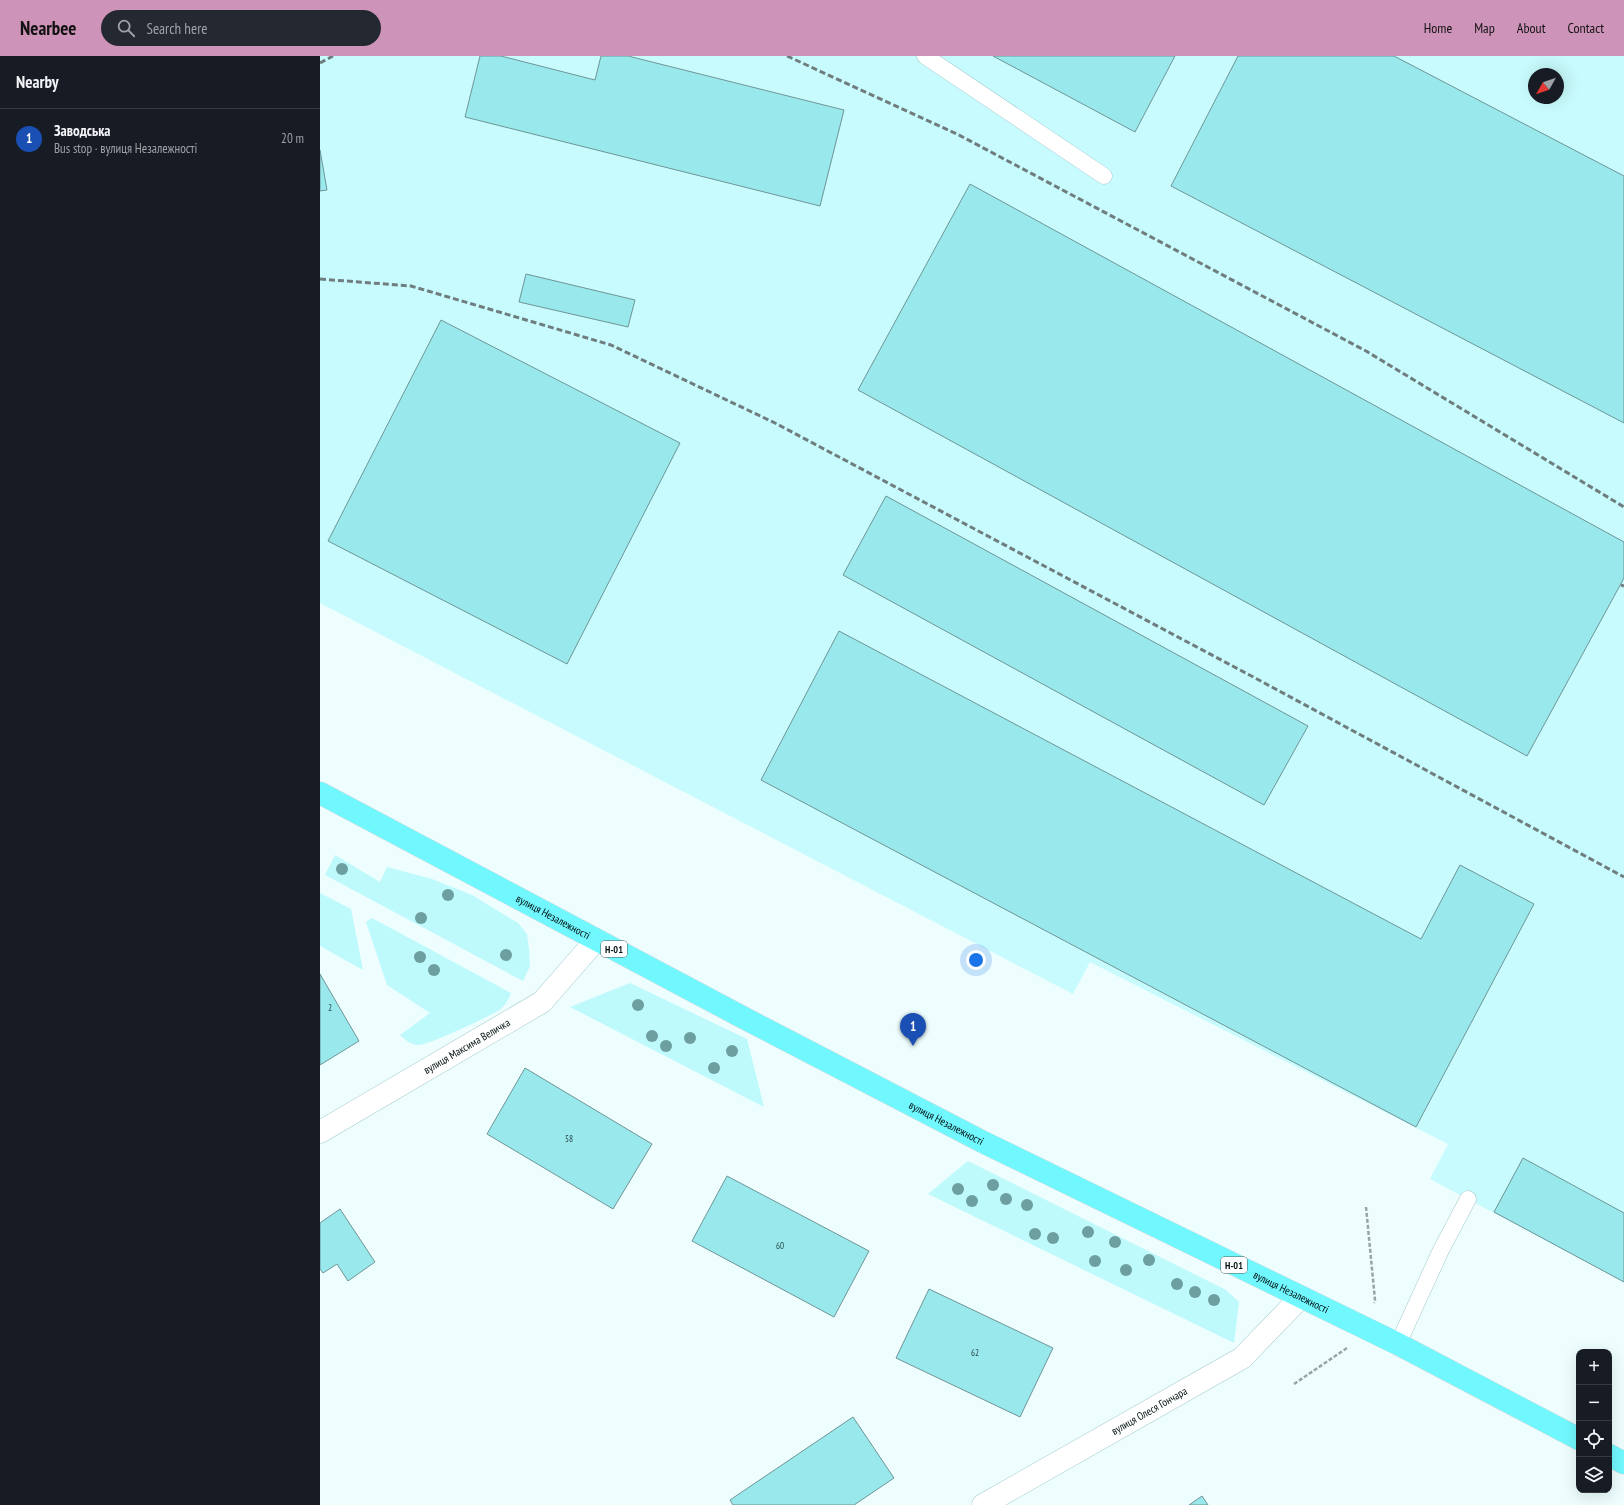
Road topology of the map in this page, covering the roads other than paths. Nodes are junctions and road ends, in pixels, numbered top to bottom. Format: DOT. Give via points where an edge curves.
graph roads {
  1 [pos="925,56"];
  2 [pos="1104,176"];
  3 [pos="320,793"];
  4 [pos="596,940"];
  5 [pos="320,1132"];
  6 [pos="1468,1199"];
  7 [pos="1300,1298"];
  8 [pos="1398,1344"];
  9 [pos="1576,1437"];
  10 [pos="1612,1457"];
  11 [pos="1624,1463"];
  12 [pos="983,1505"];
  1 -- 2 [label="lane"];
  3 -- 4 [label="main road, вулиця Незалежності / Н-01"];
  4 -- 5 [label="street, вулиця Максима Величка" via="542,1002"];
  4 -- 7 [label="main road, вулиця Незалежності / Н-01" via="976,1138"];
  6 -- 8 [label="lane" via="1441,1250"];
  7 -- 8 [label="main road, вулиця Незалежності / Н-01"];
  7 -- 12 [label="street, вулиця Олеся Гончара" via="1242,1358"];
  8 -- 9 [label="main road, вулиця Незалежності / Н-01"];
  10 -- 11 [label="main road"];
}
